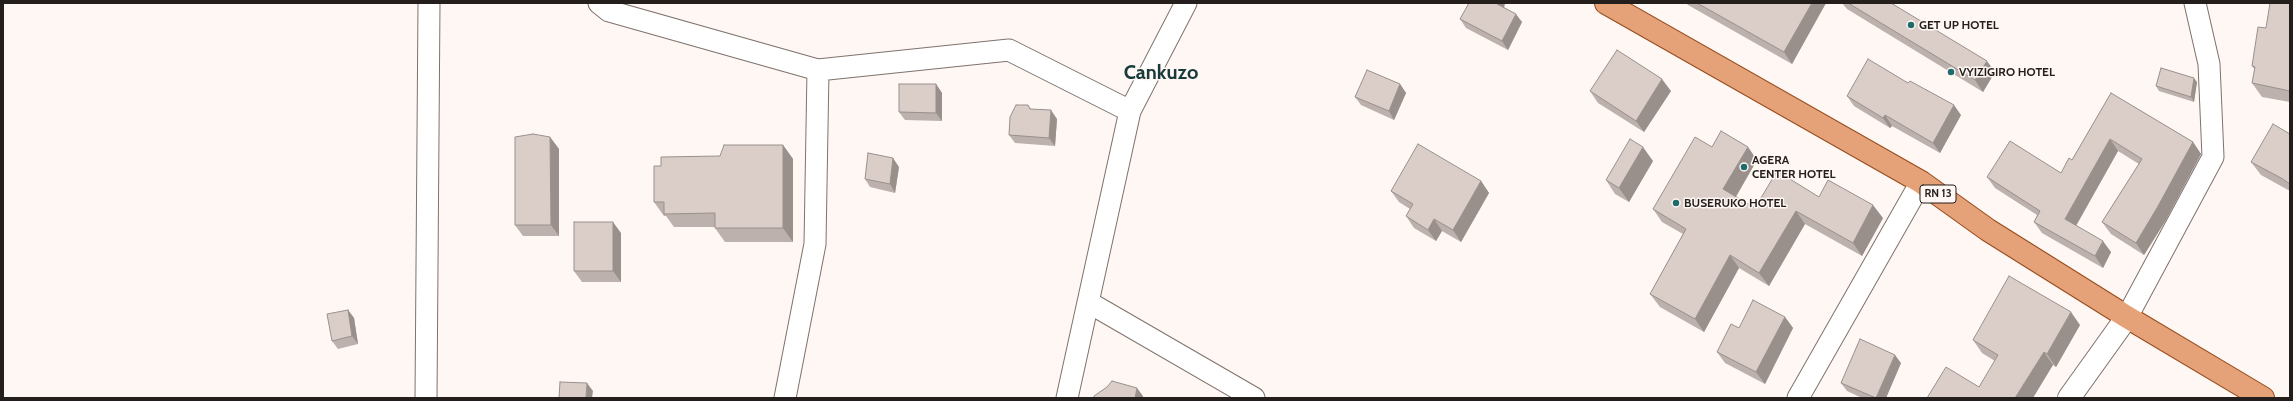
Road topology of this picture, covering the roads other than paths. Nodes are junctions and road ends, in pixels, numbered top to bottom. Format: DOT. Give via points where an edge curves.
graph roads {
  1 [pos="429,3"];
  2 [pos="599,3"];
  3 [pos="1186,3"];
  4 [pos="1606,3"];
  5 [pos="2195,3"];
  6 [pos="818,70"];
  7 [pos="1130,111"];
  8 [pos="1921,182"];
  9 [pos="1088,302"];
  10 [pos="2126,317"];
  11 [pos="426,398"];
  12 [pos="785,398"];
  13 [pos="1066,398"];
  14 [pos="1254,398"];
  15 [pos="1798,398"];
  16 [pos="2069,398"];
  17 [pos="2263,398"];
  1 -- 11 [label="street"];
  2 -- 6 [label="street" via="609,11"];
  3 -- 7 [label="street"];
  4 -- 8 [label="main road, RN 13"];
  5 -- 10 [label="street" via="2209,64 2213,157"];
  6 -- 7 [label="street" via="1009,50"];
  6 -- 12 [label="street" via="815,244"];
  7 -- 9 [label="street"];
  8 -- 10 [label="main road, RN 13" via="1988,230"];
  8 -- 15 [label="street"];
  9 -- 13 [label="street"];
  9 -- 14 [label="street"];
  10 -- 16 [label="main road"];
  10 -- 17 [label="main road, RN 13"];
}
